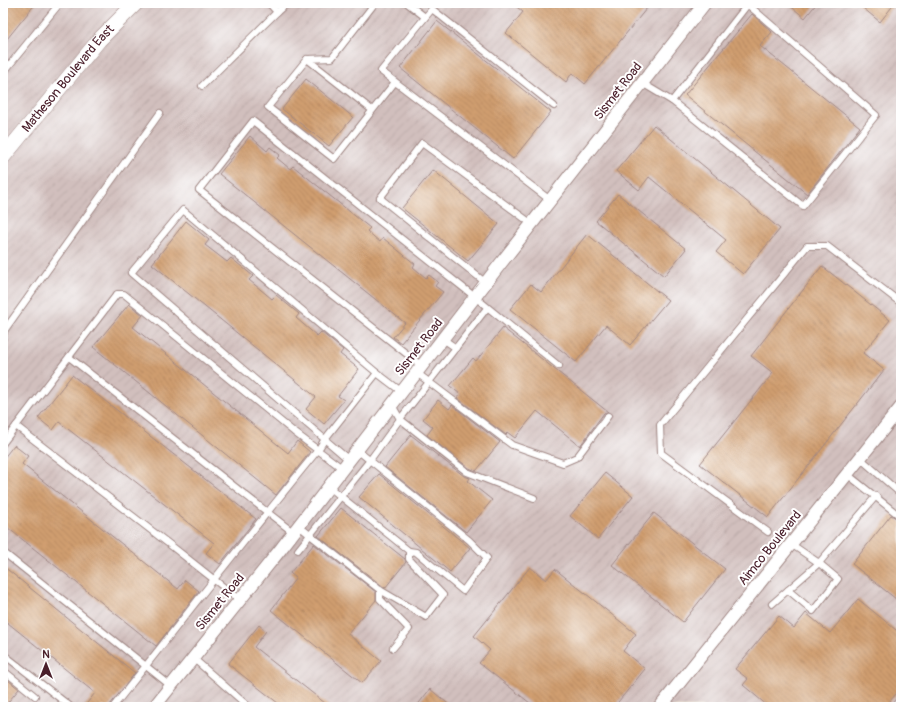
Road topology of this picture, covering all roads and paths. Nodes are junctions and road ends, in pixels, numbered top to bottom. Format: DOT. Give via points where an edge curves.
graph roads {
  1 [pos="60,3"];
  2 [pos="136,3"];
  3 [pos="270,3"];
  4 [pos="287,3"];
  5 [pos="375,3"];
  6 [pos="407,3"];
  7 [pos="705,3"];
  8 [pos="747,4"];
  9 [pos="276,12"];
  10 [pos="425,17"];
  11 [pos="307,59"];
  12 [pos="3,73"];
  13 [pos="395,82"];
  14 [pos="642,83"];
  15 [pos="202,86"];
  16 [pos="672,101"];
  17 [pos="554,106"];
  18 [pos="372,110"];
  19 [pos="160,113"];
  20 [pos="3,157"];
  21 [pos="550,200"];
  22 [pos="532,224"];
  23 [pos="486,283"];
  24 [pos="475,297"];
  25 [pos="901,303"];
  26 [pos="487,308"];
  27 [pos="3,337"];
  28 [pos="443,338"];
  29 [pos="456,348"];
  30 [pos="69,357"];
  31 [pos="559,366"];
  32 [pos="419,369"];
  33 [pos="377,373"];
  34 [pos="429,382"];
  35 [pos="402,392"];
  36 [pos="392,405"];
  37 [pos="901,407"];
  38 [pos="608,416"];
  39 [pos="400,420"];
  40 [pos="16,426"];
  41 [pos="325,439"];
  42 [pos="3,443"];
  43 [pos="318,450"];
  44 [pos="357,450"];
  45 [pos="860,458"];
  46 [pos="370,460"];
  47 [pos="346,465"];
  48 [pos="847,474"];
  49 [pos="329,487"];
  50 [pos="901,494"];
  51 [pos="340,496"];
  52 [pos="876,496"];
  53 [pos="534,498"];
  54 [pos="267,512"];
  55 [pos="901,517"];
  56 [pos="296,529"];
  57 [pos="768,532"];
  58 [pos="310,535"];
  59 [pos="792,544"];
  60 [pos="298,550"];
  61 [pos="409,551"];
  62 [pos="3,552"];
  63 [pos="819,563"];
  64 [pos="215,580"];
  65 [pos="380,590"];
  66 [pos="788,590"];
  67 [pos="240,600"];
  68 [pos="772,604"];
  69 [pos="393,648"];
  70 [pos="3,654"];
  71 [pos="193,658"];
  72 [pos="146,666"];
  73 [pos="3,670"];
  74 [pos="171,686"];
  75 [pos="35,696"];
  76 [pos="901,699"];
  77 [pos="667,705"];
  78 [pos="71,707"];
  79 [pos="113,707"];
  80 [pos="154,707"];
  81 [pos="249,707"];
  82 [pos="894,707"];
  1 -- 12 [label="lane"];
  2 -- 20 [label="street, Matheson Boulevard East" via="99,40"];
  3 -- 9 [label="lane"];
  4 -- 9 [label="lane"];
  5 -- 11 [label="lane" via="332,58"];
  6 -- 10 [label="lane"];
  7 -- 14 [label="street, Sismet Road"];
  8 -- 16 [label="lane"];
  8 -- 16 [label="lane" via="876,115 803,206"];
  9 -- 15 [label="lane"];
  10 -- 13 [label="lane" via="381,71"];
  10 -- 17 [label="lane" via="432,8"];
  11 -- 18 [label="lane"];
  11 -- 18 [label="lane" via="268,107 334,159"];
  13 -- 18 [label="lane"];
  13 -- 21 [label="lane"];
  14 -- 16 [label="lane"];
  14 -- 21 [label="street, Sismet Road"];
  19 -- 27 [label="lane" via="4,331"];
  21 -- 22 [label="street, Sismet Road"];
  22 -- 23 [label="street, Sismet Road"];
  22 -- 23 [label="lane" via="422,143 380,198"];
  23 -- 24 [label="street, Sismet Road"];
  24 -- 26 [label="lane"];
  24 -- 28 [label="street, Sismet Road"];
  24 -- 32 [label="lane" via="253,121 199,190"];
  25 -- 57 [label="lane" via="827,246 807,246 660,425 661,453"];
  26 -- 29 [label="lane"];
  26 -- 31 [label="lane"];
  28 -- 29 [label="lane"];
  28 -- 32 [label="street, Sismet Road"];
  29 -- 34 [label="lane"];
  30 -- 40 [label="lane"];
  30 -- 43 [label="lane" via="117,294 124,294"];
  30 -- 54 [label="lane"];
  32 -- 34 [label="lane"];
  32 -- 35 [label="street, Sismet Road"];
  33 -- 35 [label="lane"];
  33 -- 41 [label="lane"];
  33 -- 41 [label="lane" via="184,210 131,273"];
  34 -- 38 [label="lane" via="512,445 563,463 577,457"];
  34 -- 39 [label="lane"];
  35 -- 36 [label="street, Sismet Road"];
  36 -- 39 [label="lane"];
  36 -- 44 [label="street, Sismet Road"];
  37 -- 45 [label="street, Aimco Boulevard"];
  39 -- 46 [label="lane"];
  39 -- 53 [label="lane" via="467,472"];
  40 -- 42 [label="lane"];
  40 -- 64 [label="lane"];
  41 -- 43 [label="lane"];
  41 -- 47 [label="lane"];
  43 -- 47 [label="lane"];
  43 -- 54 [label="lane"];
  44 -- 46 [label="lane"];
  44 -- 47 [label="street, Sismet Road"];
  45 -- 48 [label="street, Aimco Boulevard"];
  45 -- 50 [label="lane"];
  46 -- 51 [label="lane"];
  46 -- 61 [label="lane" via="469,540 487,558 463,591 416,552"];
  47 -- 49 [label="street, Sismet Road"];
  48 -- 52 [label="lane"];
  48 -- 59 [label="street, Aimco Boulevard"];
  49 -- 51 [label="lane"];
  49 -- 56 [label="street, Sismet Road"];
  51 -- 58 [label="lane"];
  51 -- 61 [label="lane"];
  52 -- 55 [label="lane"];
  52 -- 63 [label="lane"];
  54 -- 56 [label="lane"];
  54 -- 64 [label="lane"];
  56 -- 58 [label="lane"];
  56 -- 67 [label="street, Sismet Road"];
  58 -- 60 [label="lane"];
  58 -- 65 [label="lane"];
  59 -- 63 [label="lane"];
  59 -- 77 [label="street, Aimco Boulevard"];
  61 -- 65 [label="lane" via="409,559 443,595 426,617"];
  62 -- 72 [label="lane"];
  63 -- 66 [label="lane"];
  63 -- 66 [label="lane" via="838,579 813,611"];
  64 -- 67 [label="lane"];
  64 -- 72 [label="lane"];
  65 -- 69 [label="lane" via="380,599 409,629"];
  66 -- 68 [label="lane"];
  67 -- 71 [label="street, Sismet Road"];
  70 -- 78 [label="lane"];
  71 -- 74 [label="street, Sismet Road"];
  71 -- 81 [label="lane"];
  72 -- 74 [label="lane"];
  72 -- 79 [label="lane"];
  73 -- 75 [label="lane"];
  74 -- 80 [label="street, Sismet Road"];
  76 -- 82 [label="lane"];
}
